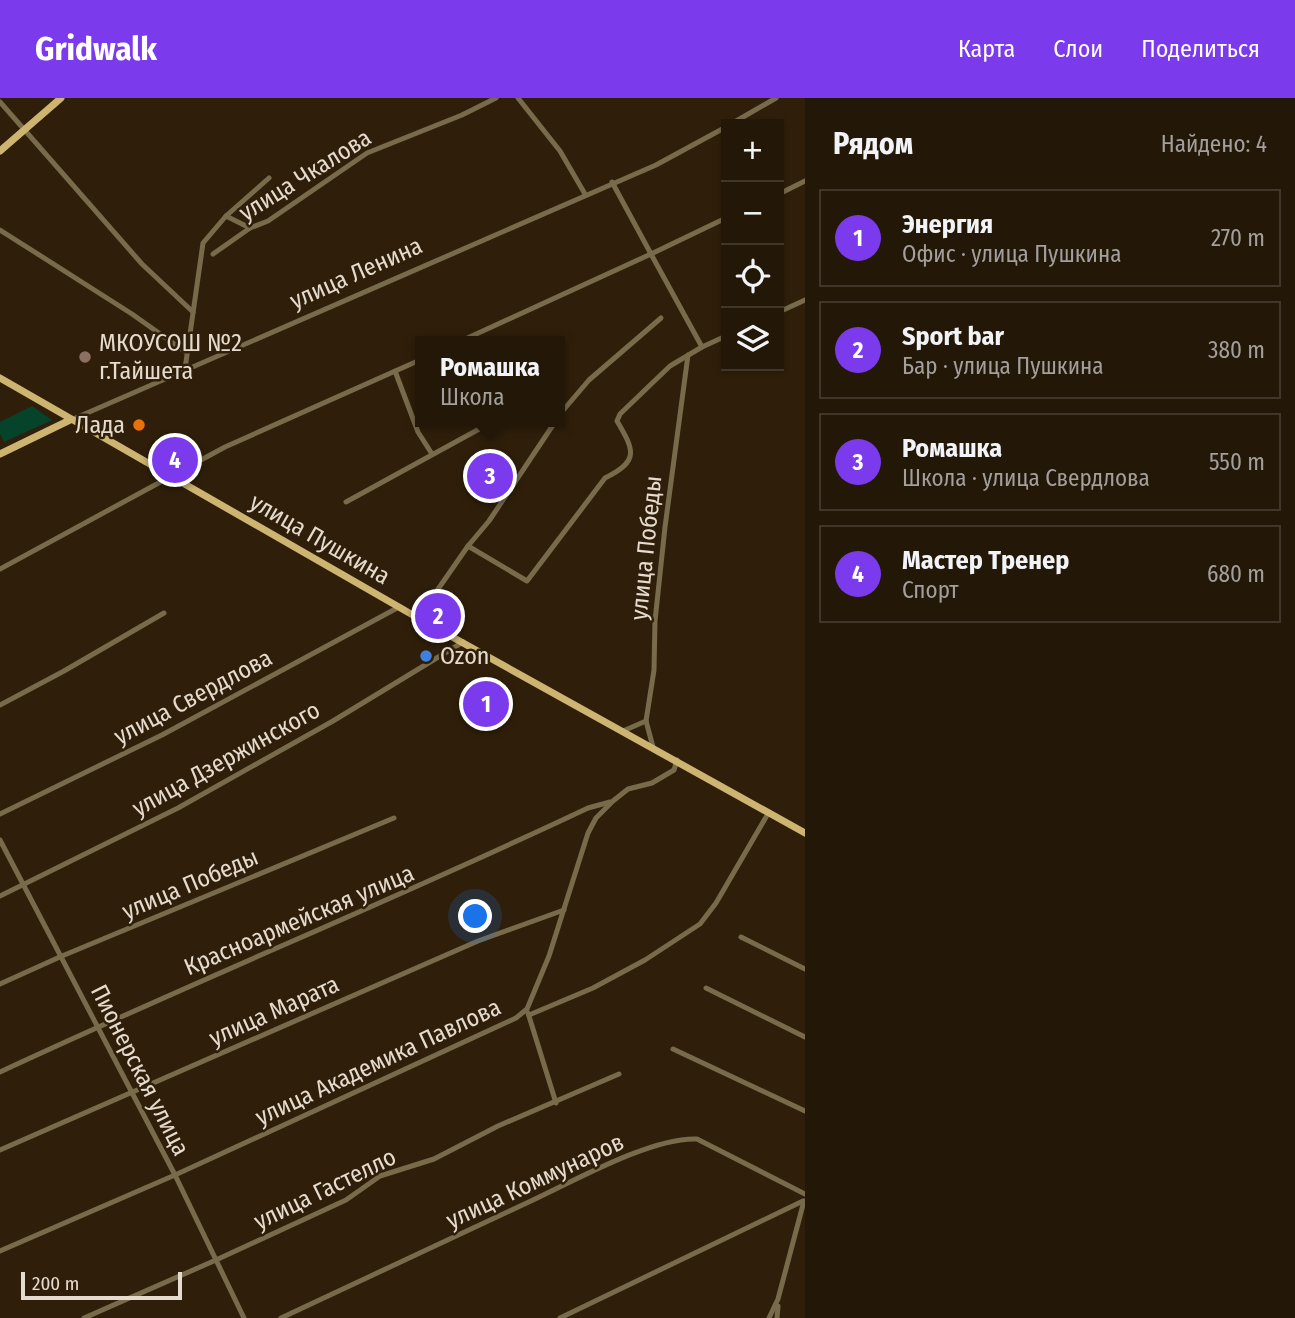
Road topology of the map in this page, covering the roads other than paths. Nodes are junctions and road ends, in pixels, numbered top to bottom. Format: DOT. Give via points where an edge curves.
graph roads {
  1 [pos="61,98"];
  2 [pos="496,98"];
  3 [pos="518,98"];
  4 [pos="776,98"];
  5 [pos="0,102"];
  6 [pos="740,119"];
  7 [pos="24,130"];
  8 [pos="721,130"];
  9 [pos="0,151"];
  10 [pos="268,178"];
  11 [pos="805,181"];
  12 [pos="612,182"];
  13 [pos="784,192"];
  14 [pos="585,194"];
  15 [pos="226,216"];
  16 [pos="721,220"];
  17 [pos="250,228"];
  18 [pos="0,230"];
  19 [pos="214,254"];
  20 [pos="651,254"];
  21 [pos="805,299"];
  22 [pos="784,310"];
  23 [pos="193,312"];
  24 [pos="661,318"];
  25 [pos="472,336"];
  26 [pos="721,338"];
  27 [pos="702,347"];
  28 [pos="187,353"];
  29 [pos="688,355"];
  30 [pos="415,362"];
  31 [pos="184,369"];
  32 [pos="395,371"];
  33 [pos="0,378"];
  34 [pos="565,408"];
  35 [pos="70,420"];
  36 [pos="415,424"];
  37 [pos="416,427"];
  38 [pos="483,427"];
  39 [pos="552,427"];
  40 [pos="0,454"];
  41 [pos="432,454"];
  42 [pos="173,477"];
  43 [pos="346,502"];
  44 [pos="468,546"];
  45 [pos="0,569"];
  46 [pos="399,607"];
  47 [pos="164,613"];
  48 [pos="418,618"];
  49 [pos="463,642"];
  50 [pos="0,705"];
  51 [pos="646,721"];
  52 [pos="623,730"];
  53 [pos="653,747"];
  54 [pos="677,760"];
  55 [pos="612,801"];
  56 [pos="769,812"];
  57 [pos="0,814"];
  58 [pos="394,818"];
  59 [pos="805,833"];
  60 [pos="0,840"];
  61 [pos="24,885"];
  62 [pos="0,895"];
  63 [pos="564,910"];
  64 [pos="741,937"];
  65 [pos="62,956"];
  66 [pos="805,969"];
  67 [pos="0,984"];
  68 [pos="706,988"];
  69 [pos="528,1012"];
  70 [pos="98,1026"];
  71 [pos="805,1037"];
  72 [pos="673,1049"];
  73 [pos="0,1072"];
  74 [pos="619,1074"];
  75 [pos="132,1092"];
  76 [pos="556,1103"];
  77 [pos="805,1111"];
  78 [pos="0,1150"];
  79 [pos="175,1175"];
  80 [pos="804,1197"];
  81 [pos="0,1251"];
  82 [pos="216,1261"];
  83 [pos="778,1299"];
  84 [pos="83,1318"];
  85 [pos="244,1318"];
  86 [pos="281,1318"];
  87 [pos="561,1318"];
  88 [pos="769,1318"];
  89 [pos="777,1318"];
  1 -- 7 [label="main road"];
  2 -- 17 [label="street, улица Чкалова" via="367,153"];
  3 -- 14 [label="street" via="560,151"];
  4 -- 6 [label="street"];
  5 -- 7 [label="street"];
  7 -- 9 [label="main road"];
  7 -- 23 [label="street" via="142,264"];
  8 -- 12 [label="street, улица Ленина"];
  10 -- 15 [label="street"];
  11 -- 13 [label="street"];
  12 -- 14 [label="street, улица Ленина"];
  12 -- 20 [label="street"];
  14 -- 31 [label="street, улица Ленина"];
  15 -- 17 [label="street"];
  15 -- 23 [label="street" via="203,243"];
  16 -- 20 [label="street"];
  17 -- 19 [label="street, улица Чкалова"];
  18 -- 28 [label="street"];
  20 -- 25 [label="street"];
  20 -- 27 [label="street"];
  21 -- 22 [label="street"];
  23 -- 28 [label="street"];
  24 -- 34 [label="street" via="589,380"];
  26 -- 27 [label="street"];
  27 -- 29 [label="street"];
  28 -- 31 [label="street"];
  29 -- 44 [label="street" via="670,366 620,415 617,421 632,447 630,457 620,471 605,478 527,581"];
  29 -- 51 [label="street, улица Победы"];
  30 -- 32 [label="street"];
  31 -- 35 [label="street, улица Ленина"];
  32 -- 36 [label="street"];
  32 -- 42 [label="street" via="225,447"];
  33 -- 35 [label="main road, улица Пушкина"];
  35 -- 40 [label="main road, улица Ленина"];
  35 -- 42 [label="main road, улица Пушкина"];
  37 -- 41 [label="street"];
  38 -- 41 [label="street"];
  39 -- 44 [label="street"];
  41 -- 43 [label="street"];
  42 -- 45 [label="street"];
  42 -- 46 [label="main road, улица Пушкина"];
  44 -- 48 [label="street"];
  46 -- 48 [label="main road, улица Пушкина"];
  46 -- 57 [label="street, улица Свердлова" via="162,735"];
  47 -- 50 [label="street"];
  48 -- 49 [label="main road, улица Пушкина"];
  49 -- 52 [label="main road, улица Пушкина"];
  49 -- 61 [label="street, улица Дзержинского" via="178,808"];
  51 -- 52 [label="street"];
  51 -- 53 [label="street"];
  52 -- 53 [label="main road, улица Пушкина"];
  53 -- 54 [label="main road, улица Пушкина"];
  54 -- 55 [label="street, улица Академика Павлова" via="674,770 628,789"];
  54 -- 56 [label="main road, улица Пушкина"];
  55 -- 63 [label="street, улица Академика Павлова" via="588,833"];
  55 -- 70 [label="street, Красноармейская улица"];
  56 -- 59 [label="main road, улица Пушкина"];
  56 -- 69 [label="street" via="700,924 593,988"];
  58 -- 65 [label="street, улица Победы"];
  60 -- 61 [label="street, Пионерская улица"];
  61 -- 62 [label="street, улица Дзержинского"];
  61 -- 65 [label="street, Пионерская улица"];
  63 -- 69 [label="street, улица Академика Павлова"];
  63 -- 75 [label="street, улица Марата" via="478,941"];
  64 -- 66 [label="street"];
  65 -- 67 [label="street, улица Победы"];
  65 -- 70 [label="street, Пионерская улица"];
  68 -- 71 [label="street"];
  69 -- 76 [label="street"];
  69 -- 79 [label="street, улица Академика Павлова"];
  70 -- 73 [label="street, Красноармейская улица"];
  70 -- 75 [label="street, Пионерская улица"];
  72 -- 77 [label="street"];
  74 -- 76 [label="street, улица Гастелло"];
  75 -- 78 [label="street, улица Марата"];
  75 -- 79 [label="street, Пионерская улица"];
  76 -- 82 [label="street, улица Гастелло" via="434,1159 380,1176 346,1200"];
  79 -- 81 [label="street, улица Академика Павлова"];
  79 -- 82 [label="street, Пионерская улица"];
  80 -- 83 [label="street"];
  80 -- 86 [label="street, улица Коммунаров" via="697,1139 682,1138 594,1171"];
  80 -- 87 [label="street"];
  82 -- 84 [label="street, улица Гастелло"];
  82 -- 85 [label="street, Пионерская улица"];
  83 -- 88 [label="street"];
  83 -- 89 [label="street"];
}
